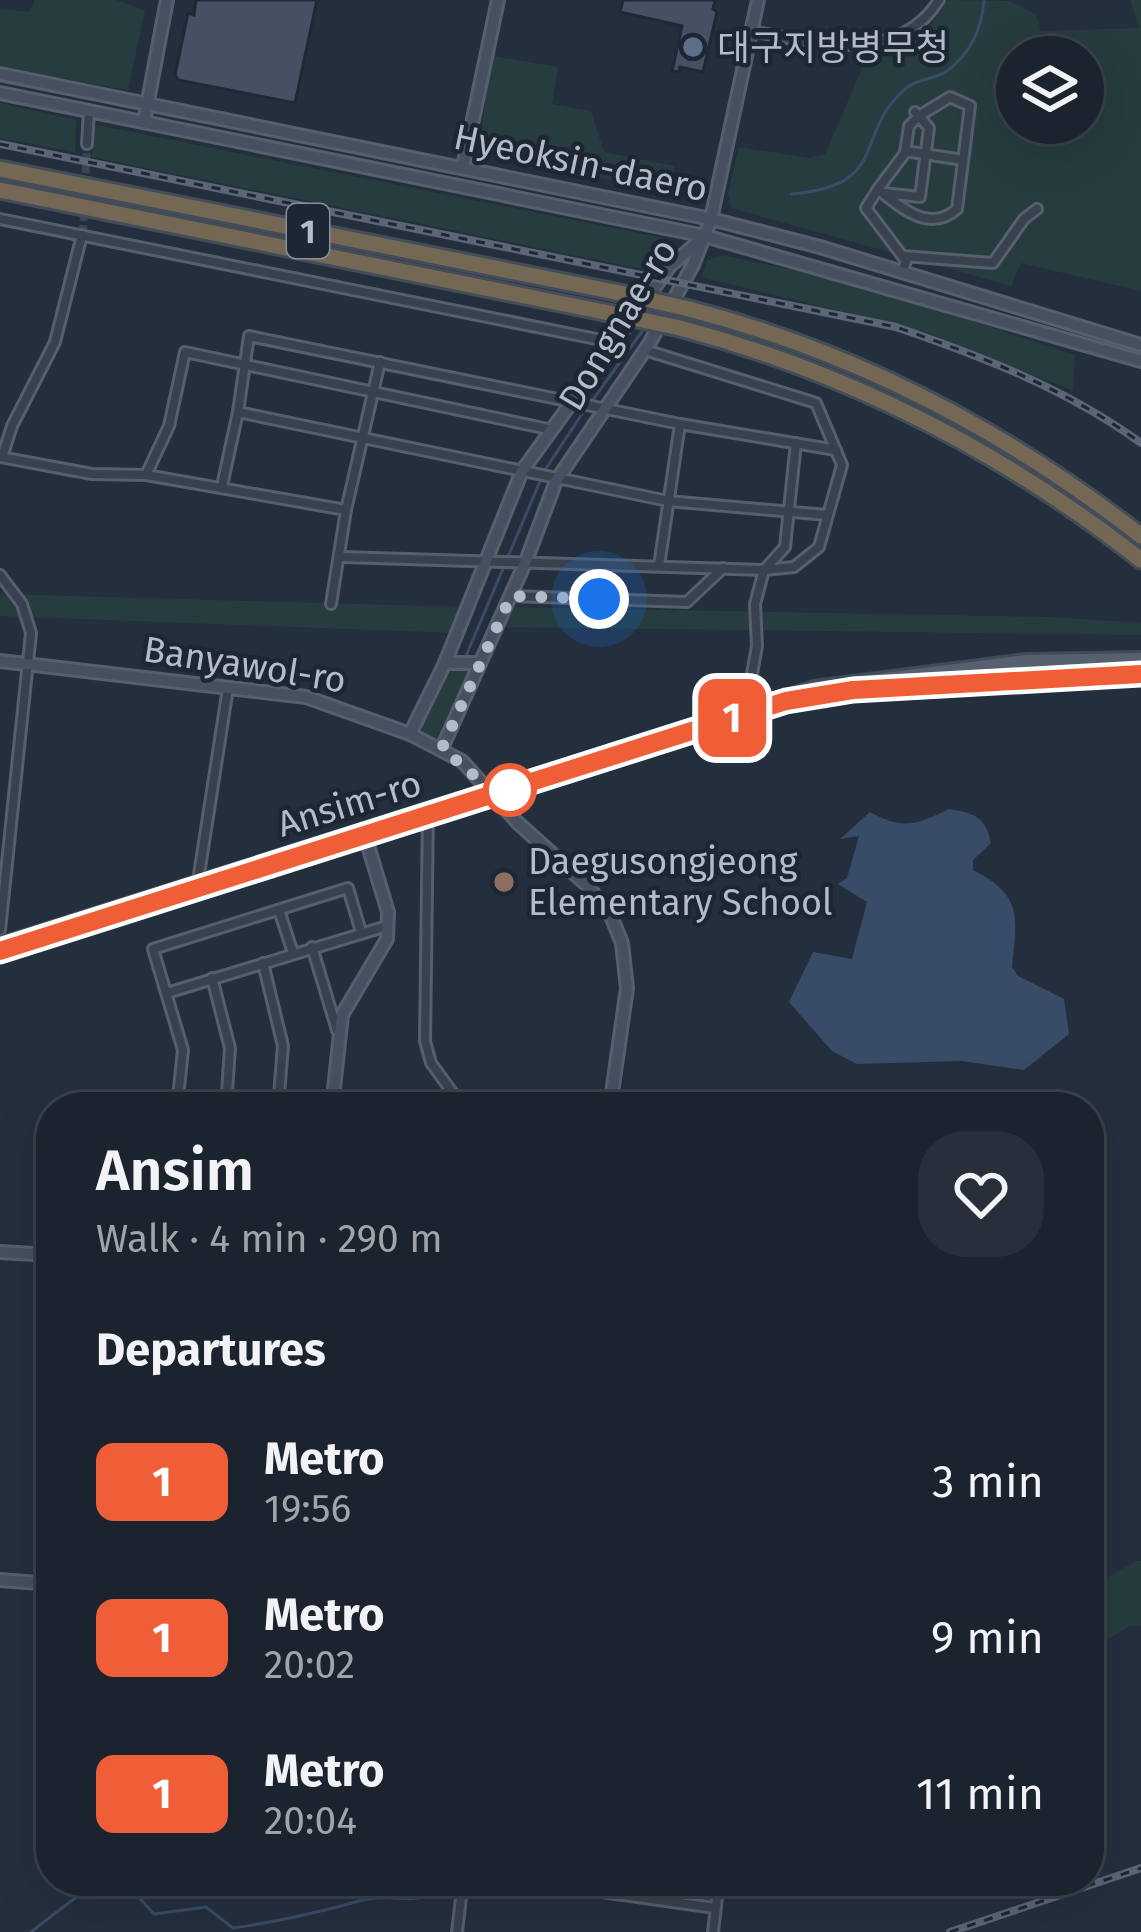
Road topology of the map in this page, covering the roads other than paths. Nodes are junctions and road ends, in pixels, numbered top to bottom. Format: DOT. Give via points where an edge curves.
graph roads {
  1 [pos="167,0"];
  2 [pos="499,0"];
  3 [pos="758,0"];
  4 [pos="939,0"];
  5 [pos="752,31"];
  6 [pos="0,74"];
  7 [pos="0,93"];
  8 [pos="148,104"];
  9 [pos="89,111"];
  10 [pos="917,114"];
  11 [pos="144,122"];
  12 [pos="87,144"];
  13 [pos="905,152"];
  14 [pos="926,154"];
  15 [pos="963,160"];
  16 [pos="463,167"];
  17 [pos="0,169"];
  18 [pos="0,190"];
  19 [pos="880,191"];
  20 [pos="1037,209"];
  21 [pos="0,219"];
  22 [pos="711,219"];
  23 [pos="82,235"];
  24 [pos="705,236"];
  25 [pos="902,256"];
  26 [pos="902,273"];
  27 [pos="618,343"];
  28 [pos="1141,345"];
  29 [pos="645,350"];
  30 [pos="1141,361"];
  31 [pos="380,362"];
  32 [pos="244,364"];
  33 [pos="373,392"];
  34 [pos="571,400"];
  35 [pos="602,408"];
  36 [pos="238,412"];
  37 [pos="680,424"];
  38 [pos="548,429"];
  39 [pos="363,438"];
  40 [pos="796,443"];
  41 [pos="836,450"];
  42 [pos="1,457"];
  43 [pos="522,471"];
  44 [pos="146,475"];
  45 [pos="557,478"];
  46 [pos="222,486"];
  47 [pos="668,501"];
  48 [pos="346,510"];
  49 [pos="788,512"];
  50 [pos="826,515"];
  51 [pos="1141,536"];
  52 [pos="342,556"];
  53 [pos="486,560"];
  54 [pos="1141,560"];
  55 [pos="526,561"];
  56 [pos="659,566"];
  57 [pos="723,568"];
  58 [pos="764,570"];
  59 [pos="0,575"];
  60 [pos="511,596"];
  61 [pos="331,604"];
  62 [pos="1141,658"];
  63 [pos="0,661"];
  64 [pos="445,663"];
  65 [pos="480,663"];
  66 [pos="29,664"];
  67 [pos="228,687"];
  68 [pos="746,707"];
  69 [pos="410,734"];
  70 [pos="442,748"];
  71 [pos="491,790"];
  72 [pos="428,811"];
  73 [pos="363,829"];
  74 [pos="198,883"];
  75 [pos="279,910"];
  76 [pos="389,926"];
  77 [pos="0,930"];
  78 [pos="361,932"];
  79 [pos="0,945"];
  80 [pos="312,947"];
  81 [pos="293,953"];
  82 [pos="263,963"];
  83 [pos="212,978"];
  84 [pos="167,993"];
  85 [pos="338,1030"];
  86 [pos="179,1092"];
  87 [pos="227,1092"];
  88 [pos="279,1092"];
  89 [pos="333,1092"];
  90 [pos="452,1092"];
  91 [pos="612,1092"];
  92 [pos="0,1252"];
  93 [pos="36,1254"];
  94 [pos="0,1580"];
  95 [pos="36,1583"];
  96 [pos="461,1896"];
  97 [pos="630,1896"];
  98 [pos="717,1896"];
  99 [pos="715,1908"];
  100 [pos="457,1932"];
  101 [pos="712,1932"];
  1 -- 8 [label="main road"];
  2 -- 16 [label="main road"];
  3 -- 5 [label="main road, Dongnae-ro"];
  4 -- 5 [label="street" via="922,20 866,45"];
  5 -- 22 [label="main road, Dongnae-ro"];
  6 -- 8 [label="main road, Hyeoksin-daero"];
  7 -- 9 [label="main road"];
  8 -- 11 [label="main road"];
  8 -- 16 [label="main road, Hyeoksin-daero"];
  9 -- 11 [label="main road"];
  9 -- 12 [label="street"];
  10 -- 13 [label="street"];
  10 -- 14 [label="street" via="929,128"];
  10 -- 15 [label="street" via="950,97 970,106"];
  11 -- 24 [label="main road"];
  13 -- 14 [label="street"];
  13 -- 19 [label="street"];
  14 -- 15 [label="street"];
  14 -- 19 [label="street" via="920,197"];
  15 -- 19 [label="street" via="957,208 935,222"];
  16 -- 22 [label="main road, Hyeoksin-daero"];
  17 -- 51 [label="highway, 1, bridge" via="615,292 819,350 920,394 1059,475"];
  18 -- 54 [label="highway, 1, bridge" via="680,328 808,368 938,427 1036,484"];
  19 -- 25 [label="street" via="866,208"];
  20 -- 25 [label="street" via="993,263"];
  21 -- 23 [label="street"];
  22 -- 24 [label="main road, Dongnae-ro"];
  22 -- 26 [label="main road, Hyeoksin-daero"];
  23 -- 27 [label="street"];
  23 -- 42 [label="street" via="55,341"];
  24 -- 27 [label="main road" via="670,266"];
  24 -- 29 [label="main road, Dongnae-ro"];
  24 -- 30 [label="main road"];
  25 -- 26 [label="street"];
  26 -- 28 [label="main road, Hyeoksin-daero"];
  27 -- 34 [label="main road"];
  29 -- 35 [label="main road, Dongnae-ro"];
  29 -- 41 [label="street" via="816,403"];
  31 -- 32 [label="street" via="249,337"];
  31 -- 33 [label="street"];
  31 -- 34 [label="street"];
  32 -- 33 [label="street"];
  32 -- 36 [label="street"];
  32 -- 44 [label="street" via="185,352 169,426"];
  33 -- 38 [label="street"];
  33 -- 39 [label="street"];
  34 -- 35 [label="street"];
  34 -- 38 [label="main road"];
  35 -- 37 [label="street"];
  35 -- 45 [label="main road, Dongnae-ro"];
  36 -- 39 [label="street"];
  36 -- 46 [label="street"];
  37 -- 40 [label="street"];
  37 -- 47 [label="street"];
  38 -- 43 [label="main road"];
  39 -- 43 [label="street"];
  39 -- 48 [label="street"];
  40 -- 41 [label="street"];
  40 -- 49 [label="street"];
  41 -- 50 [label="street" via="842,465"];
  42 -- 44 [label="street"];
  43 -- 45 [label="street"];
  43 -- 53 [label="main road"];
  44 -- 46 [label="street"];
  45 -- 47 [label="street"];
  45 -- 55 [label="main road, Dongnae-ro"];
  46 -- 48 [label="street"];
  47 -- 49 [label="street"];
  47 -- 56 [label="street"];
  48 -- 52 [label="street"];
  49 -- 50 [label="street"];
  49 -- 58 [label="street" via="784,547"];
  50 -- 58 [label="street" via="819,547 794,567"];
  52 -- 53 [label="street"];
  52 -- 61 [label="street"];
  53 -- 55 [label="street"];
  53 -- 64 [label="main road"];
  55 -- 56 [label="street"];
  55 -- 60 [label="main road, Dongnae-ro"];
  56 -- 57 [label="street"];
  57 -- 58 [label="street"];
  57 -- 60 [label="street" via="687,602"];
  58 -- 68 [label="street"];
  59 -- 66 [label="street" via="27,615"];
  60 -- 65 [label="main road, Dongnae-ro"];
  62 -- 68 [label="main road, Ansim-ro" via="928,673 814,688"];
  63 -- 66 [label="main road, Banyawol-ro"];
  64 -- 65 [label="main road"];
  64 -- 69 [label="main road"];
  65 -- 70 [label="main road, Dongnae-ro"];
  66 -- 67 [label="main road, Banyawol-ro"];
  66 -- 77 [label="street"];
  67 -- 69 [label="main road, Banyawol-ro" via="306,697"];
  67 -- 74 [label="street"];
  68 -- 71 [label="main road, Ansim-ro"];
  69 -- 70 [label="main road, Banyawol-ro"];
  70 -- 71 [label="main road, Banyawol-ro"];
  71 -- 72 [label="main road, Ansim-ro"];
  71 -- 91 [label="main road, Banyawol-ro" via="588,886 622,943 627,988"];
  72 -- 73 [label="main road, Ansim-ro"];
  72 -- 90 [label="street" via="425,1041"];
  73 -- 74 [label="main road, Ansim-ro"];
  73 -- 76 [label="main road"];
  74 -- 79 [label="main road, Ansim-ro"];
  75 -- 78 [label="street" via="348,887"];
  75 -- 81 [label="street"];
  75 -- 84 [label="street" via="153,949"];
  76 -- 78 [label="street"];
  76 -- 85 [label="main road" via="381,956"];
  78 -- 80 [label="street"];
  80 -- 81 [label="street"];
  80 -- 85 [label="street"];
  81 -- 82 [label="street"];
  82 -- 83 [label="street"];
  82 -- 88 [label="street" via="283,1046"];
  83 -- 84 [label="street"];
  83 -- 87 [label="street" via="230,1048"];
  84 -- 86 [label="street" via="183,1050"];
  85 -- 89 [label="main road"];
  92 -- 93 [label="main road"];
  94 -- 95 [label="main road"];
  96 -- 100 [label="street"];
  97 -- 99 [label="street"];
  98 -- 99 [label="street"];
  99 -- 101 [label="street"];
}
